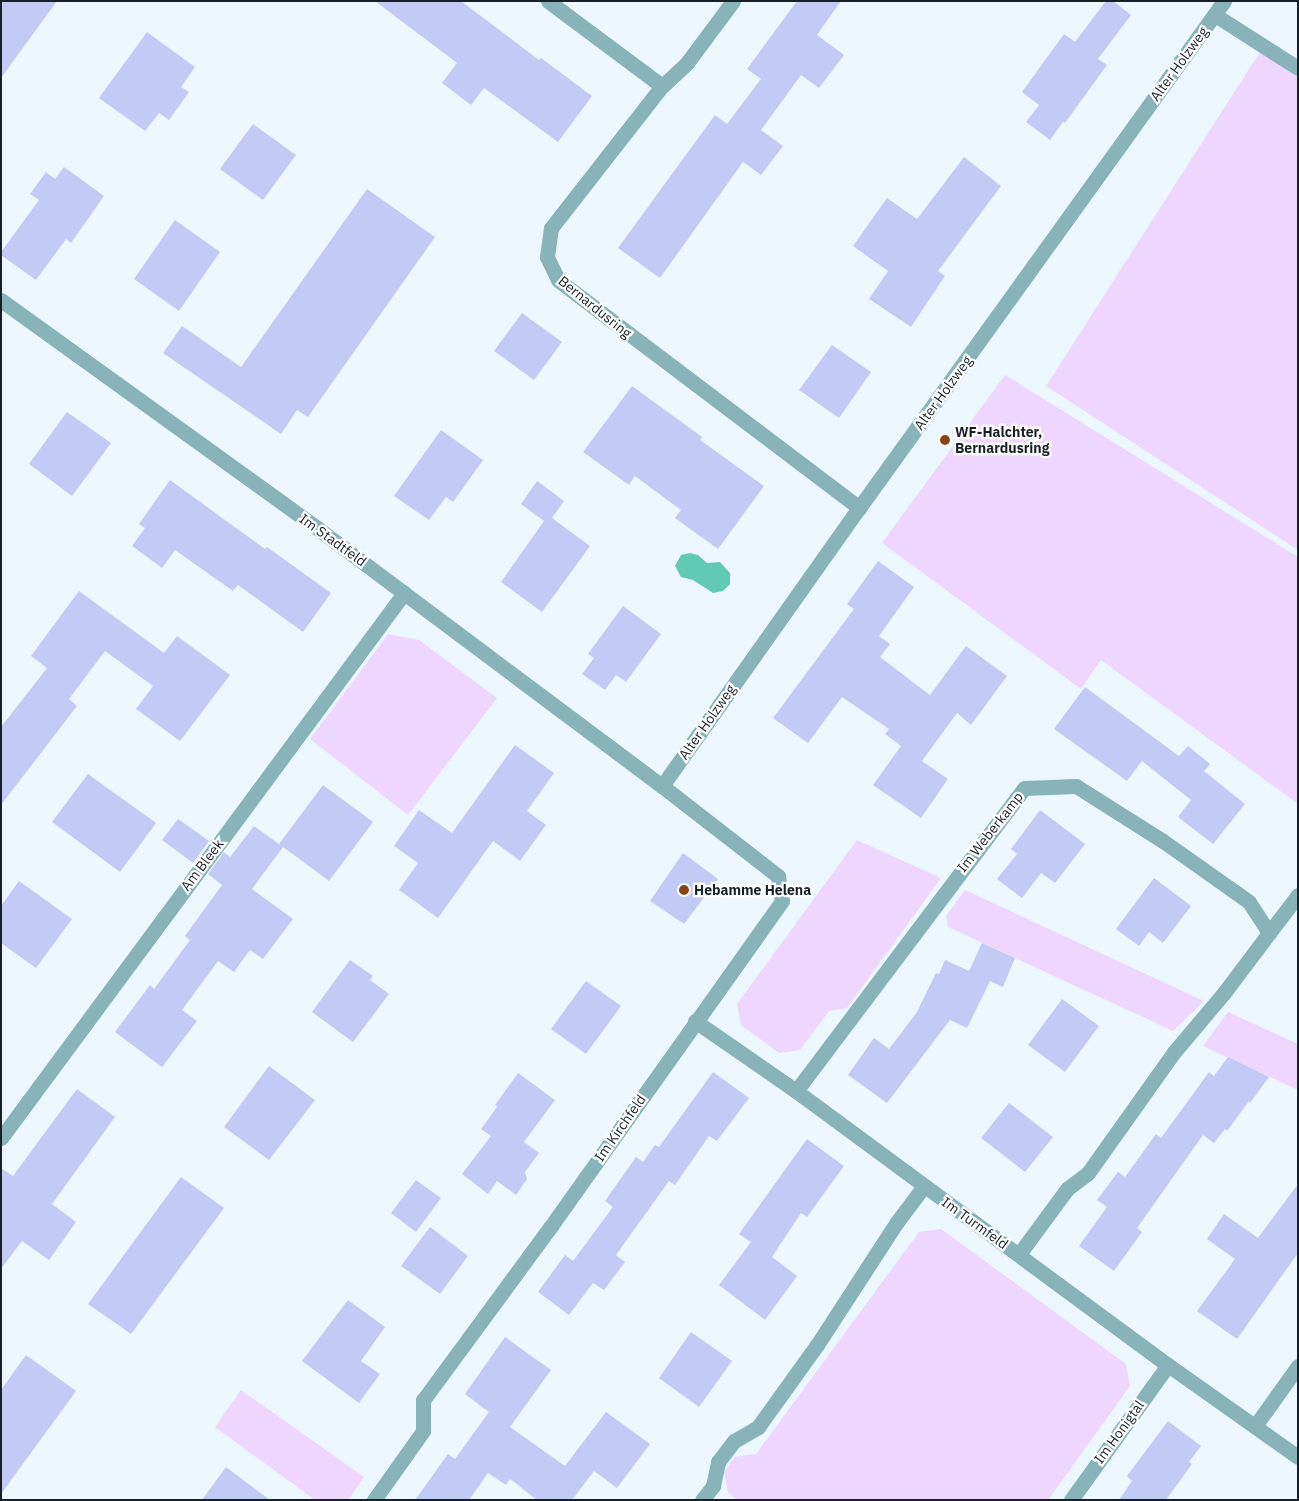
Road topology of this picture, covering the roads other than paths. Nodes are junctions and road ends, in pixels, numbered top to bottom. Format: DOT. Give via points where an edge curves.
graph roads {
  1 [pos="548,1"];
  2 [pos="733,1"];
  3 [pos="1224,1"];
  4 [pos="1215,15"];
  5 [pos="1298,68"];
  6 [pos="662,86"];
  7 [pos="1,300"];
  8 [pos="859,508"];
  9 [pos="404,592"];
  10 [pos="662,786"];
  11 [pos="1298,895"];
  12 [pos="1269,933"];
  13 [pos="695,1021"];
  14 [pos="796,1091"];
  15 [pos="1,1138"];
  16 [pos="924,1186"];
  17 [pos="1018,1254"];
  18 [pos="1168,1365"];
  19 [pos="1298,1366"];
  20 [pos="1255,1426"];
  21 [pos="1298,1457"];
  22 [pos="374,1500"];
  23 [pos="702,1500"];
  24 [pos="1070,1500"];
  1 -- 6 [label="street"];
  2 -- 6 [label="street, Bernardusring" via="687,63"];
  3 -- 4 [label="street, Alter Holzweg"];
  4 -- 5 [label="street"];
  4 -- 8 [label="street, Alter Holzweg"];
  6 -- 8 [label="street, Bernardusring" via="551,228 547,257 558,280"];
  7 -- 9 [label="street, Im Stadtfeld"];
  8 -- 10 [label="street, Alter Holzweg"];
  9 -- 10 [label="street, Im Stadtfeld"];
  9 -- 15 [label="street, Am Bleek"];
  10 -- 13 [label="street, Im Kirchfeld" via="778,876 782,901"];
  11 -- 12 [label="street"];
  12 -- 14 [label="street, Im Weberkamp" via="1249,902 1163,841 1076,786 1024,788"];
  12 -- 17 [label="street" via="1174,1052 1088,1173 1068,1189"];
  13 -- 14 [label="street, Im Turmfeld"];
  13 -- 22 [label="street, Im Kirchfeld" via="551,1226 423,1400 423,1431"];
  14 -- 16 [label="street, Im Turmfeld"];
  16 -- 17 [label="street, Im Turmfeld"];
  16 -- 23 [label="street" via="758,1427 734,1442 718,1462 713,1486"];
  17 -- 18 [label="street, Im Turmfeld"];
  18 -- 20 [label="street, Im Turmfeld"];
  18 -- 24 [label="street, Im Honigtal"];
  19 -- 20 [label="street"];
  20 -- 21 [label="street, Im Turmfeld"];
}
